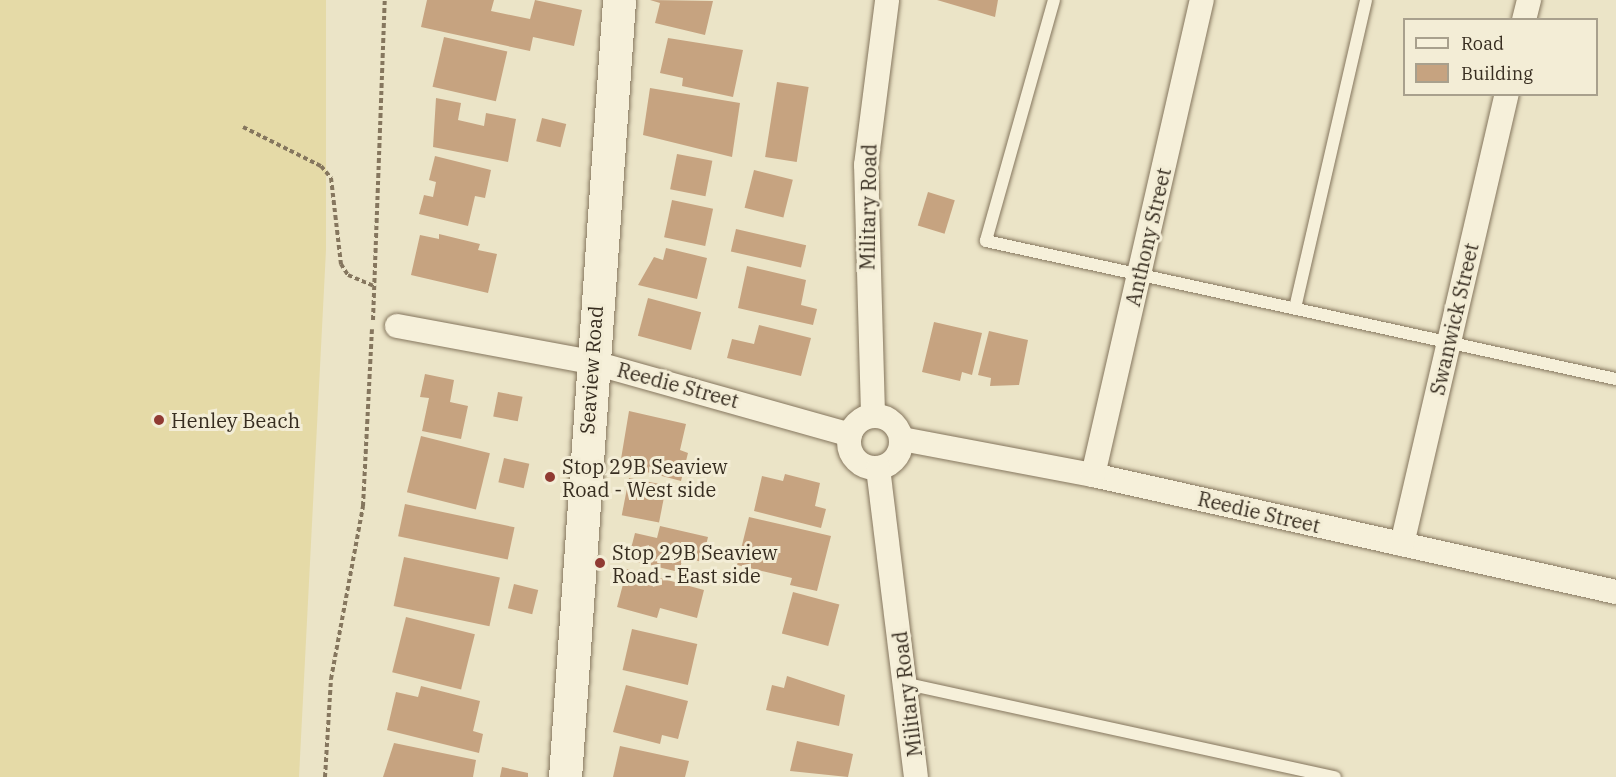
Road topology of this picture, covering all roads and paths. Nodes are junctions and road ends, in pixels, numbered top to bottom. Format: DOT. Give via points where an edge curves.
graph roads {
  1 [pos="385,0"];
  2 [pos="619,0"];
  3 [pos="887,0"];
  4 [pos="1054,0"];
  5 [pos="1202,0"];
  6 [pos="1366,0"];
  7 [pos="1529,0"];
  8 [pos="1524,18"];
  9 [pos="1507,96"];
  10 [pos="243,127"];
  11 [pos="1140,274"];
  12 [pos="376,287"];
  13 [pos="1295,308"];
  14 [pos="372,323"];
  15 [pos="397,326"];
  16 [pos="1449,340"];
  17 [pos="591,362"];
  18 [pos="1616,379"];
  19 [pos="873,414"];
  20 [pos="850,435"];
  21 [pos="902,439"];
  22 [pos="878,468"];
  23 [pos="1093,475"];
  24 [pos="1402,544"];
  25 [pos="1616,592"];
  26 [pos="907,684"];
  27 [pos="325,777"];
  28 [pos="565,777"];
  29 [pos="916,777"];
  30 [pos="1335,777"];
  1 -- 12 [label="path"];
  2 -- 17 [label="main road, Seaview Road"];
  3 -- 19 [label="street, Military Road" via="866,165"];
  4 -- 11 [label="lane" via="986,241"];
  5 -- 11 [label="street, Anthony Street"];
  6 -- 13 [label="lane"];
  7 -- 8 [label="street"];
  9 -- 16 [label="street, Swanwick Street"];
  10 -- 12 [label="path" via="321,166 331,178 341,264 348,274"];
  11 -- 13 [label="lane"];
  11 -- 23 [label="street, Anthony Street"];
  12 -- 14 [label="path"];
  13 -- 16 [label="lane"];
  14 -- 15 [label="path"];
  14 -- 27 [label="path" via="363,506 331,679"];
  15 -- 17 [label="street, Reedie Street"];
  16 -- 18 [label="lane"];
  16 -- 24 [label="street, Swanwick Street"];
  17 -- 20 [label="street, Reedie Street"];
  17 -- 28 [label="main road, Seaview Road"];
  19 -- 20 [label="street" via="856,423"];
  19 -- 21 [label="street" via="894,423"];
  20 -- 22 [label="street" via="857,460"];
  21 -- 22 [label="street" via="893,461"];
  21 -- 23 [label="street, Reedie Street"];
  22 -- 26 [label="street, Military Road"];
  23 -- 24 [label="street, Reedie Street"];
  24 -- 25 [label="street, Reedie Street"];
  26 -- 29 [label="street, Military Road"];
  26 -- 30 [label="lane"];
}
